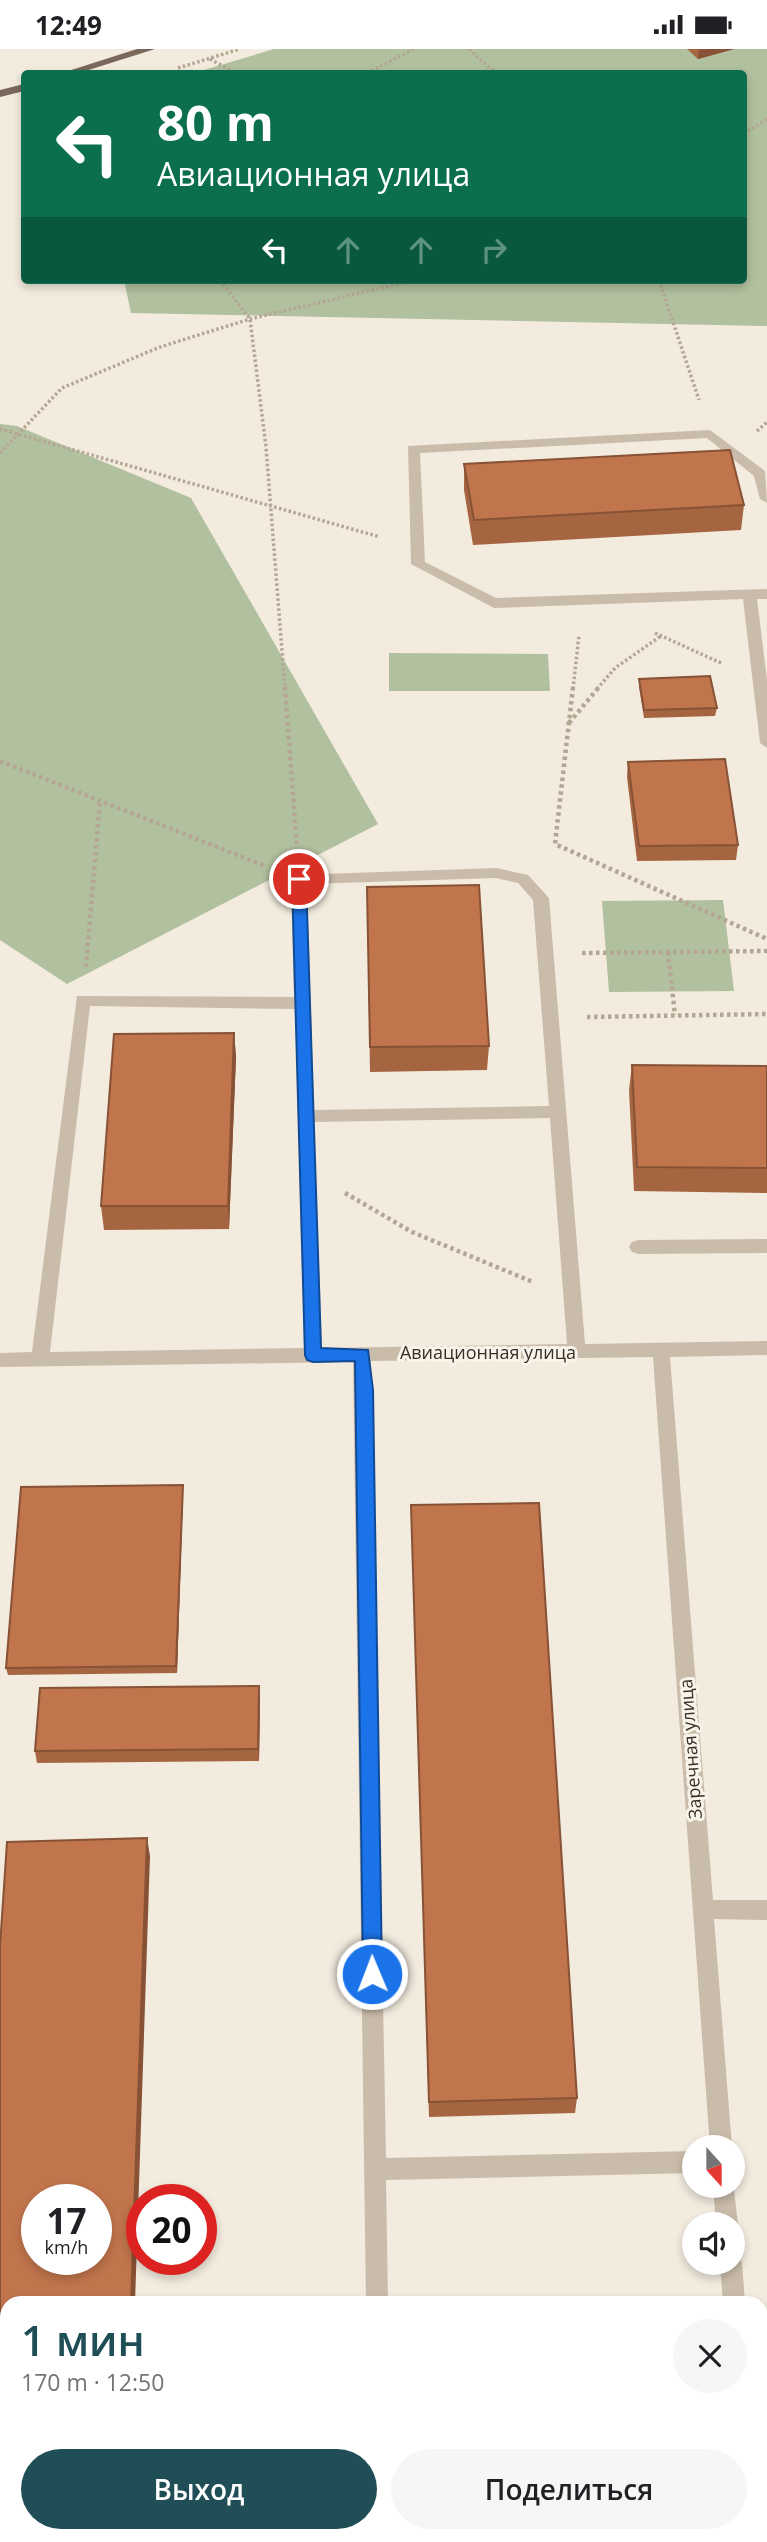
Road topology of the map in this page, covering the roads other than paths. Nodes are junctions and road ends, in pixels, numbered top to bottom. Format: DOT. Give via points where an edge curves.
graph roads {
  1 [pos="149,49"];
  2 [pos="78,70"];
  3 [pos="21,88"];
  4 [pos="0,94"];
  5 [pos="767,499"];
  6 [pos="750,594"];
  7 [pos="767,594"];
  8 [pos="767,743"];
  9 [pos="304,1003"];
  10 [pos="558,1112"];
  11 [pos="307,1116"];
  12 [pos="767,1246"];
  13 [pos="638,1247"];
  14 [pos="767,1348"];
  15 [pos="661,1351"];
  16 [pos="577,1353"];
  17 [pos="362,1354"];
  18 [pos="313,1355"];
  19 [pos="0,1360"];
  20 [pos="40,1360"];
  21 [pos="703,1909"];
  22 [pos="767,1910"];
  23 [pos="720,2135"];
  24 [pos="682,2162"];
  25 [pos="375,2169"];
  26 [pos="731,2275"];
  27 [pos="377,2296"];
  28 [pos="733,2296"];
  1 -- 2 [label="main road"];
  3 -- 4 [label="main road"];
  5 -- 6 [label="street" via="760,474 710,434 413,449 418,564 494,603"];
  6 -- 7 [label="street"];
  6 -- 8 [label="street"];
  9 -- 10 [label="street" via="299,879 496,873 523,879 541,898"];
  9 -- 11 [label="street"];
  9 -- 20 [label="street" via="83,1000"];
  10 -- 11 [label="street"];
  10 -- 16 [label="street"];
  11 -- 18 [label="street"];
  12 -- 13 [label="street"];
  14 -- 15 [label="street, Авиационная улица"];
  15 -- 16 [label="street, Авиационная улица"];
  15 -- 21 [label="street, Заречная улица"];
  16 -- 17 [label="street, Авиационная улица"];
  17 -- 18 [label="street, Авиационная улица"];
  17 -- 25 [label="street"];
  18 -- 20 [label="street, Авиационная улица"];
  19 -- 20 [label="street, Авиационная улица"];
  21 -- 22 [label="street"];
  21 -- 23 [label="street, Заречная улица"];
  24 -- 25 [label="street"];
  25 -- 27 [label="street"];
  26 -- 28 [label="street"];
}
